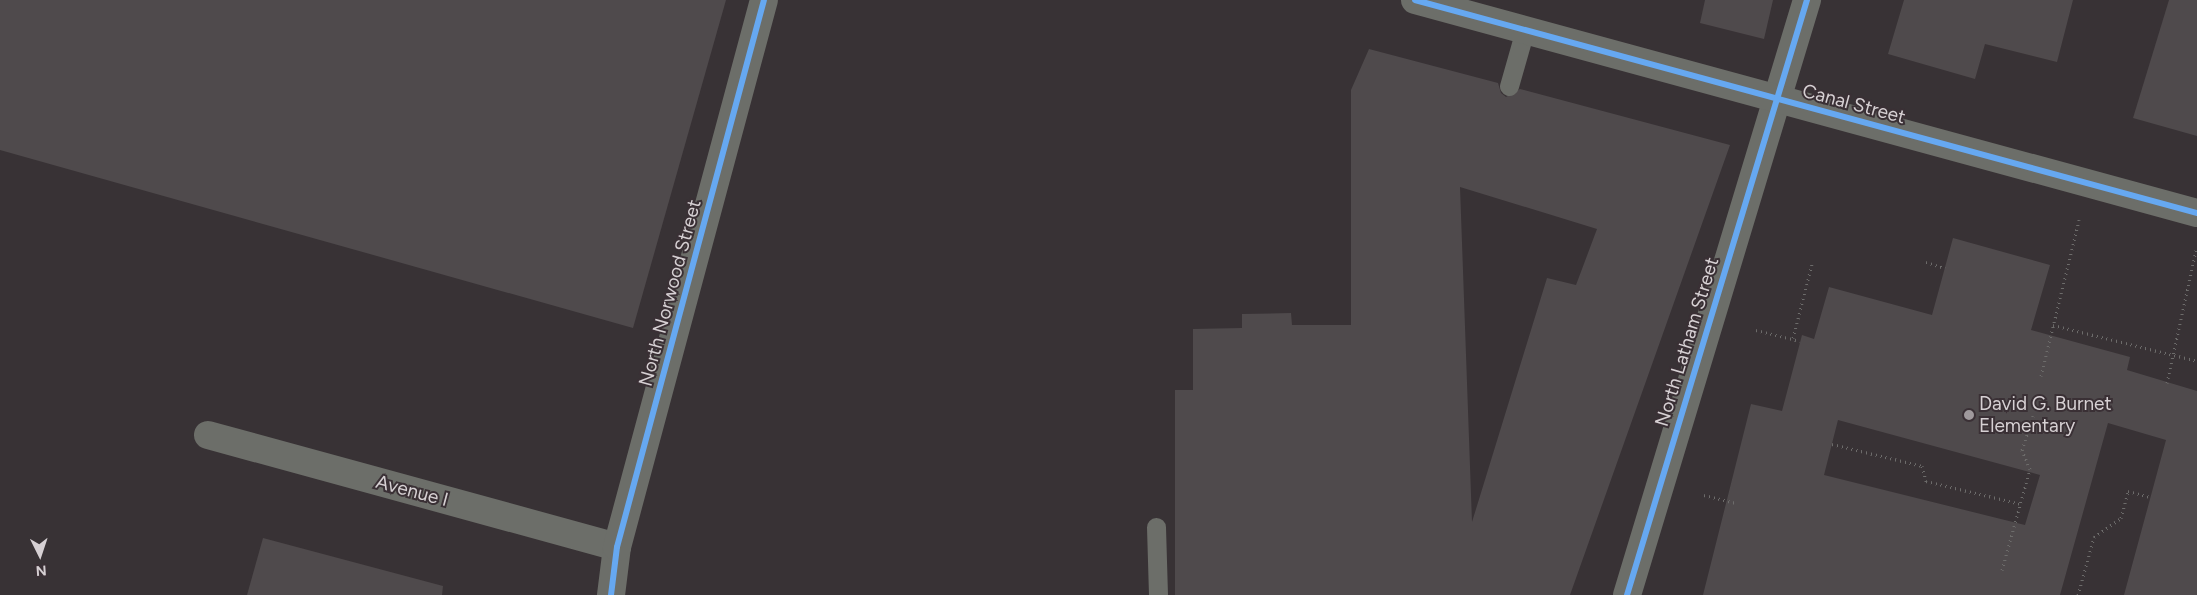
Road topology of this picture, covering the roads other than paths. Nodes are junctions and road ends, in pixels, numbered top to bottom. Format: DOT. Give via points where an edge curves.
graph roads {
  1 [pos="764,0"];
  2 [pos="1415,0"];
  3 [pos="1807,0"];
  4 [pos="1525,30"];
  5 [pos="1509,86"];
  6 [pos="1778,99"];
  7 [pos="2197,213"];
  8 [pos="208,435"];
  9 [pos="1156,527"];
  10 [pos="617,548"];
  11 [pos="611,595"];
  12 [pos="1158,595"];
  13 [pos="1627,595"];
  1 -- 10 [label="street, North Norwood Street"];
  2 -- 4 [label="street, Canal Street"];
  3 -- 6 [label="street, North Latham Street"];
  4 -- 5 [label="lane"];
  4 -- 6 [label="street, Canal Street"];
  6 -- 7 [label="street, Canal Street"];
  6 -- 13 [label="street, North Latham Street"];
  8 -- 10 [label="street, Avenue I"];
  9 -- 12 [label="lane"];
  10 -- 11 [label="street, North Norwood Street"];
}
